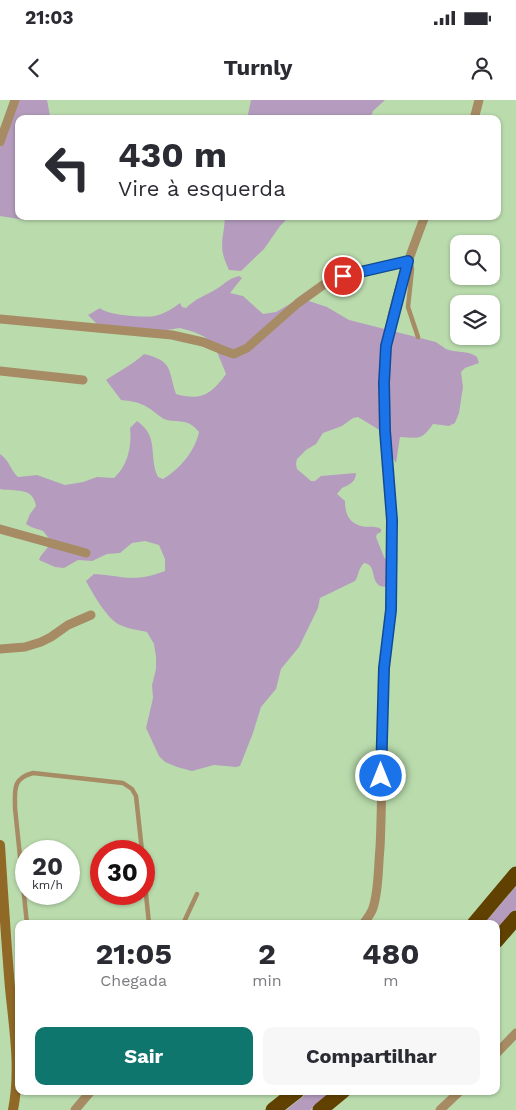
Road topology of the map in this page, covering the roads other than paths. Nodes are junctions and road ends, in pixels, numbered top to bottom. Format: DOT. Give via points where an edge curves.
graph roads {
  1 [pos="15,100"];
  2 [pos="479,100"];
  3 [pos="475,115"];
  4 [pos="0,142"];
  5 [pos="423,220"];
  6 [pos="408,261"];
  7 [pos="0,319"];
  8 [pos="418,337"];
  9 [pos="0,371"];
  10 [pos="84,380"];
  11 [pos="0,529"];
  12 [pos="86,553"];
  13 [pos="91,615"];
  14 [pos="0,649"];
  15 [pos="141,840"];
  16 [pos="0,846"];
  17 [pos="516,874"];
  18 [pos="196,894"];
  19 [pos="147,905"];
  20 [pos="516,918"];
  21 [pos="27,920"];
  22 [pos="149,920"];
  23 [pos="185,920"];
  24 [pos="366,920"];
  25 [pos="477,920"];
  26 [pos="500,936"];
  27 [pos="14,987"];
  28 [pos="15,1010"];
  29 [pos="516,1033"];
  30 [pos="500,1050"];
  31 [pos="15,1095"];
  32 [pos="88,1095"];
  33 [pos="292,1095"];
  34 [pos="338,1095"];
  35 [pos="456,1095"];
  36 [pos="13,1110"];
  37 [pos="75,1110"];
  38 [pos="273,1110"];
  39 [pos="320,1110"];
  40 [pos="440,1110"];
  1 -- 4 [label="street"];
  2 -- 3 [label="street"];
  5 -- 6 [label="street"];
  6 -- 7 [label="street" via="330,280 247,348 234,354 172,335"];
  6 -- 8 [label="lane" via="412,269 408,307"];
  6 -- 24 [label="street" via="386,346 385,431 392,520 391,610 384,668 382,808 376,889"];
  9 -- 10 [label="street"];
  11 -- 12 [label="street"];
  13 -- 14 [label="street" via="41,642"];
  15 -- 21 [label="lane" via="136,796 123,783 32,773 20,778 15,791 15,808"];
  16 -- 27 [label="street"];
  17 -- 25 [label="highway"];
  18 -- 23 [label="lane"];
  19 -- 22 [label="lane"];
  20 -- 26 [label="highway"];
  27 -- 28 [label="street"];
  29 -- 30 [label="street"];
  31 -- 36 [label="street"];
  32 -- 37 [label="street"];
  33 -- 38 [label="highway"];
  34 -- 39 [label="highway"];
  35 -- 40 [label="street"];
}
